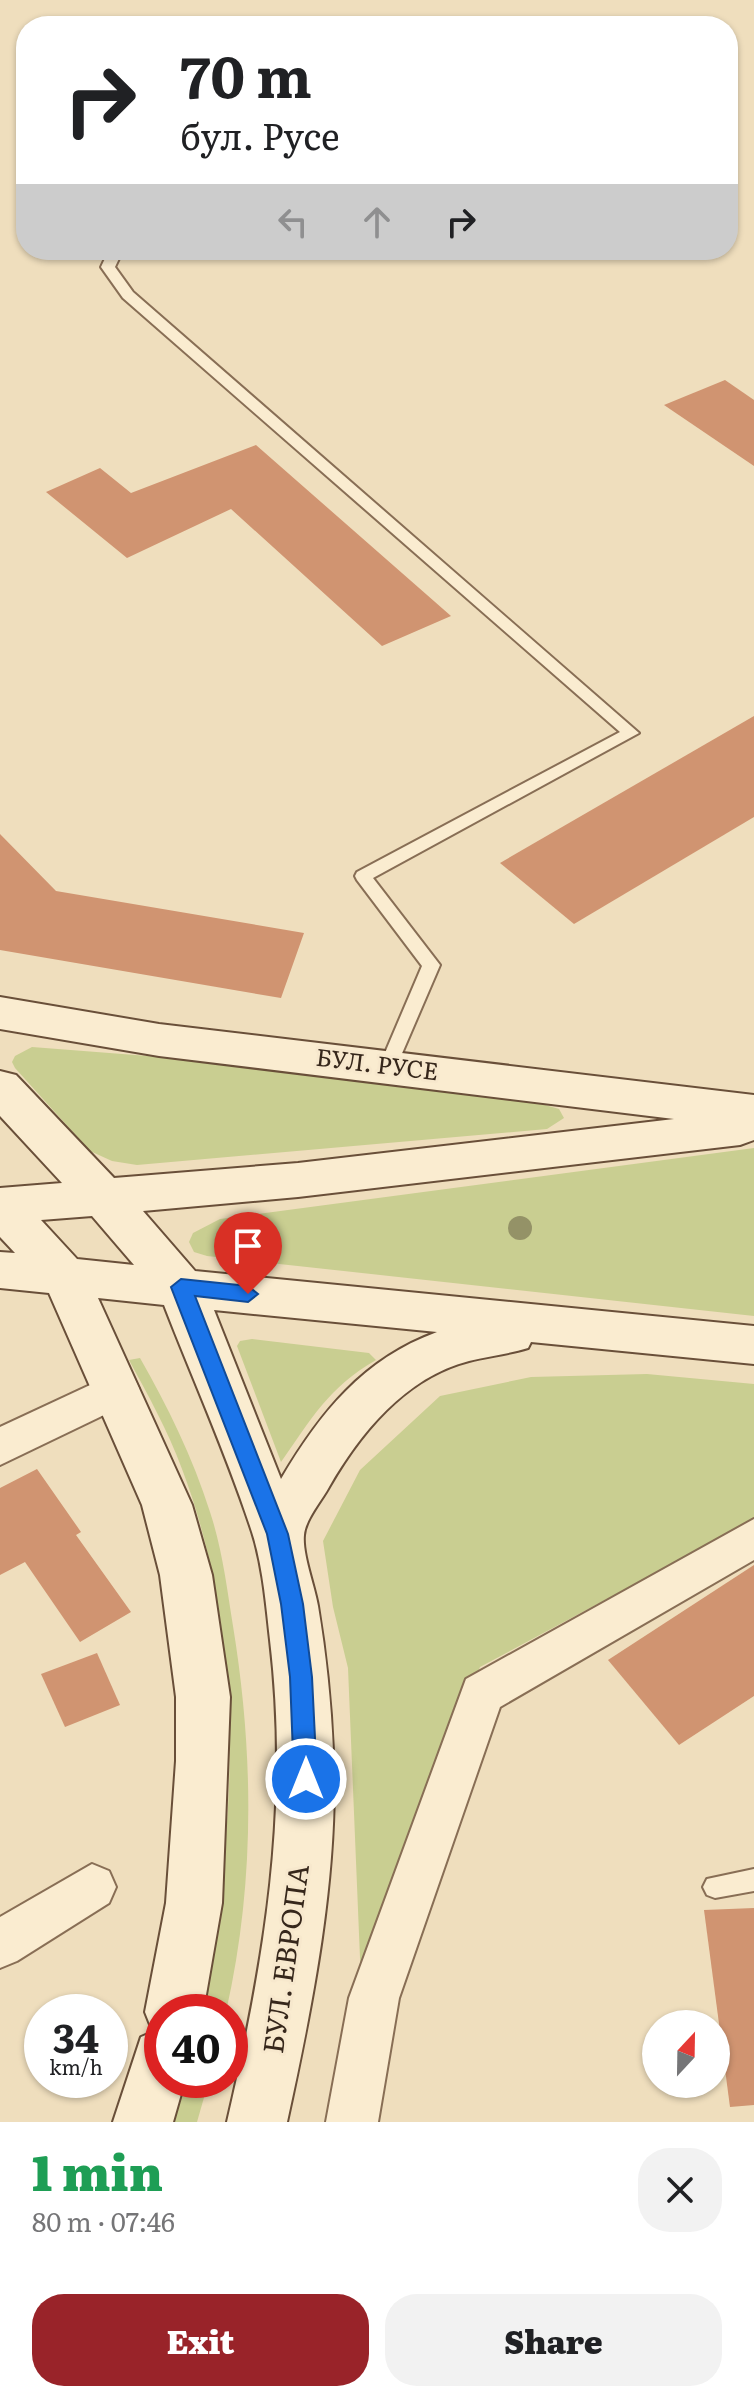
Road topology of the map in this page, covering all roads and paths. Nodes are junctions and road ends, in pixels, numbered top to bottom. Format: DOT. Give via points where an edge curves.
graph roads {
  1 [pos="111,260"];
  2 [pos="0,1013"];
  3 [pos="388,1067"];
  4 [pos="0,1087"];
  5 [pos="754,1112"];
  6 [pos="754,1127"];
  7 [pos="106,1200"];
  8 [pos="0,1206"];
  9 [pos="0,1270"];
  10 [pos="65,1277"];
  11 [pos="181,1287"];
  12 [pos="574,1327"];
  13 [pos="754,1345"];
  14 [pos="118,1389"];
  15 [pos="0,1447"];
  16 [pos="278,1534"];
  17 [pos="754,1538"];
  18 [pos="754,1880"];
  19 [pos="92,1887"];
  20 [pos="715,1887"];
  21 [pos="0,1944"];
  22 [pos="177,1994"];
  23 [pos="150,2098"];
  24 [pos="143,2122"];
  25 [pos="257,2122"];
  26 [pos="352,2122"];
  1 -- 3 [label="lane" via="108,267 128,295 631,733 363,876 431,965"];
  2 -- 3 [label="main road, БУЛ. РУСЕ" via="159,1040"];
  3 -- 5 [label="main road, БУЛ. РУСЕ"];
  4 -- 7 [label="main road, БУЛ. ЕВРОПА"];
  6 -- 7 [label="main road"];
  7 -- 8 [label="main road"];
  7 -- 11 [label="main road, БУЛ. ЕВРОПА"];
  8 -- 10 [label="main road"];
  9 -- 10 [label="main road"];
  10 -- 11 [label="main road"];
  10 -- 14 [label="main road"];
  11 -- 12 [label="main road"];
  11 -- 16 [label="main road, БУЛ. ЕВРОПА"];
  12 -- 13 [label="main road"];
  12 -- 16 [label="main road" via="479,1337 435,1351 401,1370 363,1399 316,1460"];
  14 -- 15 [label="street"];
  14 -- 22 [label="main road" via="167,1505 186,1575 203,1697 201,1831"];
  16 -- 25 [label="main road, БУЛ. ЕВРОПА" via="301,1677 304,1829 285,1998"];
  17 -- 26 [label="street" via="482,1694 374,1998"];
  18 -- 20 [label="lane"];
  19 -- 21 [label="street"];
  23 -- 24 [label="main road"];
}
